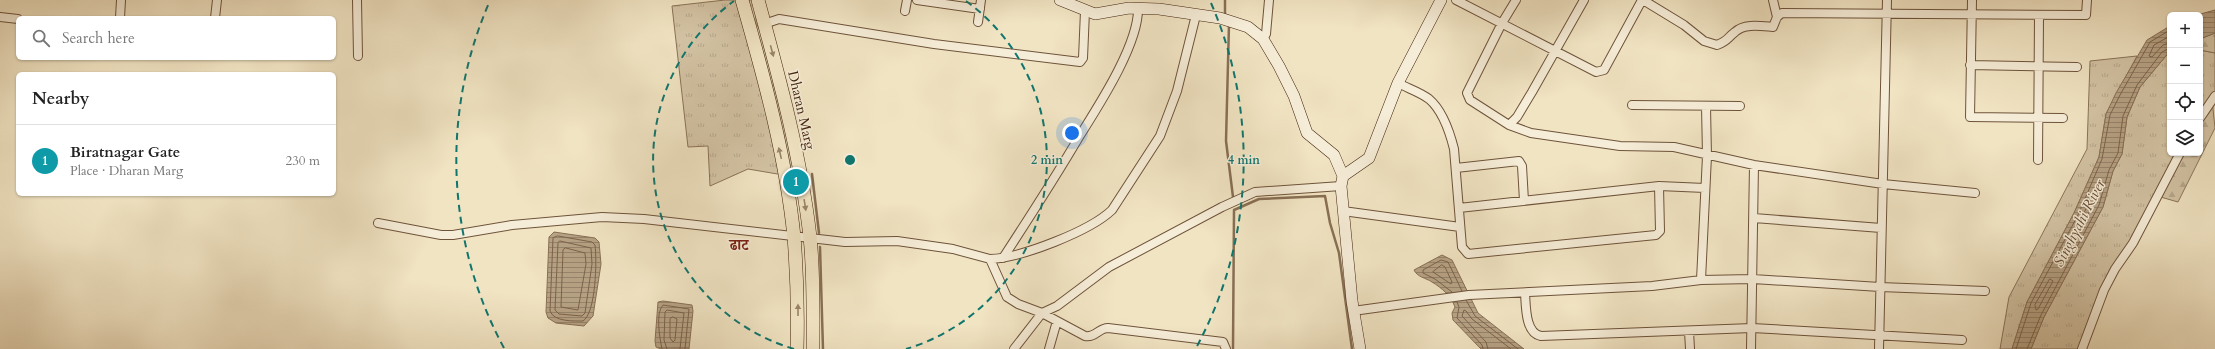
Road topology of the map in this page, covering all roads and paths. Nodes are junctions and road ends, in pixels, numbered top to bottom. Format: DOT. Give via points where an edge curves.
graph roads {
  1 [pos="121,0"];
  2 [pos="217,0"];
  3 [pos="357,0"];
  4 [pos="742,0"];
  5 [pos="758,0"];
  6 [pos="907,0"];
  7 [pos="917,0"];
  8 [pos="981,0"];
  9 [pos="1060,0"];
  10 [pos="1269,0"];
  11 [pos="1441,0"];
  12 [pos="1456,0"];
  13 [pos="1516,0"];
  14 [pos="1584,0"];
  15 [pos="1643,0"];
  16 [pos="1773,0"];
  17 [pos="1886,0"];
  18 [pos="1972,0"];
  19 [pos="2087,0"];
  20 [pos="1138,8"];
  21 [pos="980,9"];
  22 [pos="905,11"];
  23 [pos="1085,12"];
  24 [pos="1886,14"];
  25 [pos="1971,14"];
  26 [pos="1196,15"];
  27 [pos="120,16"];
  28 [pos="216,16"];
  29 [pos="2039,16"];
  30 [pos="0,17"];
  31 [pos="1777,17"];
  32 [pos="16,19"];
  33 [pos="978,22"];
  34 [pos="1502,23"];
  35 [pos="764,24"];
  36 [pos="1263,40"];
  37 [pos="1555,51"];
  38 [pos="358,56"];
  39 [pos="1970,65"];
  40 [pos="2039,66"];
  41 [pos="2077,67"];
  42 [pos="1398,83"];
  43 [pos="2215,96"];
  44 [pos="1632,105"];
  45 [pos="1706,106"];
  46 [pos="1740,106"];
  47 [pos="2203,114"];
  48 [pos="2038,118"];
  49 [pos="2063,118"];
  50 [pos="1509,124"];
  51 [pos="1707,156"];
  52 [pos="2178,156"];
  53 [pos="2038,160"];
  54 [pos="1754,165"];
  55 [pos="1456,168"];
  56 [pos="1342,181"];
  57 [pos="1883,184"];
  58 [pos="1659,186"];
  59 [pos="1705,188"];
  60 [pos="1975,193"];
  61 [pos="1524,201"];
  62 [pos="1459,208"];
  63 [pos="1344,211"];
  64 [pos="1754,218"];
  65 [pos="378,223"];
  66 [pos="1460,227"];
  67 [pos="1881,228"];
  68 [pos="794,236"];
  69 [pos="810,237"];
  70 [pos="1003,258"];
  71 [pos="990,259"];
  72 [pos="1752,279"];
  73 [pos="1701,280"];
  74 [pos="1880,288"];
  75 [pos="1985,291"];
  76 [pos="1525,293"];
  77 [pos="1353,310"];
  78 [pos="1042,313"];
  79 [pos="1057,321"];
  80 [pos="1752,328"];
  81 [pos="1689,331"];
  82 [pos="1879,335"];
  83 [pos="1962,340"];
  84 [pos="798,349"];
  85 [pos="813,349"];
  86 [pos="1014,349"];
  87 [pos="1049,349"];
  88 [pos="1226,349"];
  89 [pos="1360,349"];
  90 [pos="1690,349"];
  91 [pos="1751,349"];
  92 [pos="1878,349"];
  93 [pos="2082,349"];
  1 -- 27 [label="street"];
  2 -- 28 [label="street"];
  3 -- 38 [label="street"];
  68 -- 4 [label="main road, one-way" via="784,173 762,72"];
  5 -- 35 [label="main road, Dharan Marg"];
  6 -- 22 [label="street"];
  7 -- 21 [label="street"];
  8 -- 21 [label="street"];
  9 -- 23 [label="street"];
  10 -- 36 [label="street" via="1266,34"];
  11 -- 42 [label="street"];
  12 -- 34 [label="street"];
  13 -- 34 [label="street"];
  14 -- 37 [label="street"];
  15 -- 31 [label="street" via="1684,25 1704,41 1717,45 1728,40 1735,31 1747,26 1773,27"];
  15 -- 37 [label="street" via="1604,70 1596,72"];
  16 -- 31 [label="street"];
  17 -- 24 [label="street"];
  18 -- 25 [label="street"];
  19 -- 29 [label="street" via="2086,15"];
  20 -- 23 [label="street" via="1095,14"];
  20 -- 26 [label="street"];
  20 -- 70 [label="street" via="1138,19 1132,38 1108,89"];
  21 -- 33 [label="street"];
  23 -- 35 [label="street" via="1083,58 1080,62 934,44 779,19"];
  24 -- 25 [label="street"];
  24 -- 31 [label="street" via="1782,13"];
  24 -- 57 [label="street"];
  25 -- 29 [label="street"];
  25 -- 39 [label="street"];
  26 -- 36 [label="street" via="1235,22 1248,27"];
  26 -- 70 [label="street" via="1177,91 1160,136 1112,210 1102,219 1041,246 1020,255"];
  29 -- 40 [label="street"];
  30 -- 32 [label="street"];
  34 -- 37 [label="street"];
  34 -- 50 [label="street" via="1467,93 1470,100"];
  35 -- 69 [label="main road, Dharan Marg, one-way" via="800,172"];
  36 -- 56 [label="street" via="1294,96 1307,133 1334,155"];
  37 -- 50 [label="street" via="1517,117"];
  39 -- 40 [label="street"];
  39 -- 48 [label="street" via="1970,117"];
  40 -- 41 [label="street"];
  40 -- 48 [label="street"];
  42 -- 55 [label="street" via="1428,98 1433,104 1451,138"];
  42 -- 56 [label="street" via="1369,158"];
  43 -- 47 [label="street"];
  44 -- 45 [label="street"];
  45 -- 46 [label="street"];
  45 -- 51 [label="street"];
  48 -- 49 [label="street"];
  48 -- 53 [label="street"];
  50 -- 51 [label="street" via="1531,133 1558,138 1620,146 1674,148"];
  51 -- 54 [label="street"];
  51 -- 59 [label="street"];
  52 -- 93 [label="street" via="2133,243 2104,290"];
  54 -- 57 [label="street"];
  54 -- 64 [label="street"];
  55 -- 61 [label="street" via="1519,161 1522,166"];
  55 -- 62 [label="street"];
  56 -- 63 [label="street"];
  56 -- 78 [label="street" via="1255,192 1109,267 1057,306"];
  57 -- 60 [label="street"];
  57 -- 67 [label="street"];
  58 -- 59 [label="street"];
  58 -- 61 [label="street"];
  58 -- 66 [label="street" via="1660,231 1656,235 1471,254 1463,250"];
  59 -- 73 [label="street"];
  61 -- 62 [label="street"];
  62 -- 66 [label="street"];
  63 -- 66 [label="street"];
  63 -- 77 [label="street"];
  64 -- 67 [label="street"];
  64 -- 72 [label="street"];
  65 -- 68 [label="street" via="453,235 512,225 602,217 644,219"];
  67 -- 74 [label="street"];
  68 -- 69 [label="street"];
  84 -- 68 [label="main road, one-way"];
  69 -- 71 [label="street" via="845,242 910,243"];
  69 -- 85 [label="main road, Dharan Marg"];
  70 -- 71 [label="street"];
  71 -- 78 [label="street" via="1007,297"];
  72 -- 73 [label="street"];
  72 -- 74 [label="street"];
  72 -- 80 [label="street"];
  73 -- 76 [label="street" via="1652,286"];
  74 -- 75 [label="street"];
  74 -- 82 [label="street"];
  76 -- 77 [label="street" via="1469,295"];
  76 -- 81 [label="street" via="1526,309 1535,335"];
  77 -- 89 [label="street"];
  78 -- 79 [label="street"];
  78 -- 86 [label="street"];
  79 -- 87 [label="street"];
  79 -- 88 [label="street" via="1085,336 1092,336 1101,329 1108,328 1223,342"];
  80 -- 81 [label="street"];
  80 -- 82 [label="street"];
  80 -- 91 [label="street"];
  81 -- 90 [label="street"];
  82 -- 83 [label="street"];
  82 -- 92 [label="street"];
}
